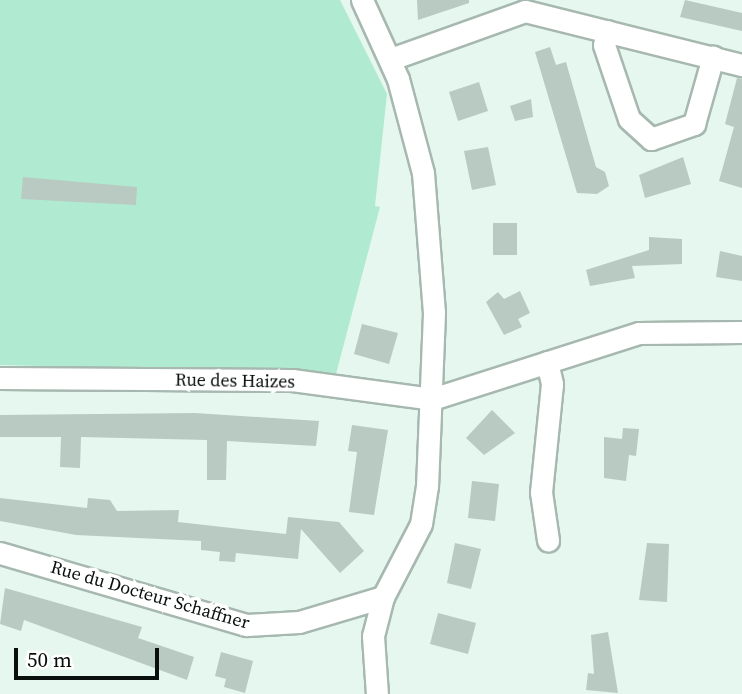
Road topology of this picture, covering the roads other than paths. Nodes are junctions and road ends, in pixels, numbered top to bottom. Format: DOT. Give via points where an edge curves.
graph roads {
  1 [pos="362,0"];
  2 [pos="607,31"];
  3 [pos="713,57"];
  4 [pos="391,59"];
  5 [pos="742,65"];
  6 [pos="742,332"];
  7 [pos="547,362"];
  8 [pos="0,378"];
  9 [pos="432,399"];
  10 [pos="548,540"];
  11 [pos="0,552"];
  12 [pos="383,597"];
  13 [pos="377,694"];
  1 -- 4 [label="street"];
  2 -- 3 [label="street"];
  2 -- 3 [label="street" via="604,46 629,119 651,139 694,124"];
  2 -- 4 [label="street" via="525,11"];
  3 -- 5 [label="street"];
  4 -- 9 [label="street" via="421,161 432,237"];
  6 -- 7 [label="street, Rue des Haizes" via="668,328"];
  7 -- 9 [label="street, Rue des Haizes"];
  7 -- 10 [label="street" via="552,384 541,492"];
  8 -- 9 [label="street, Rue des Haizes" via="292,380"];
  9 -- 12 [label="street" via="421,524"];
  11 -- 12 [label="street, Rue du Docteur Schaffner" via="247,625 299,622"];
  12 -- 13 [label="street" via="372,647"];
}
